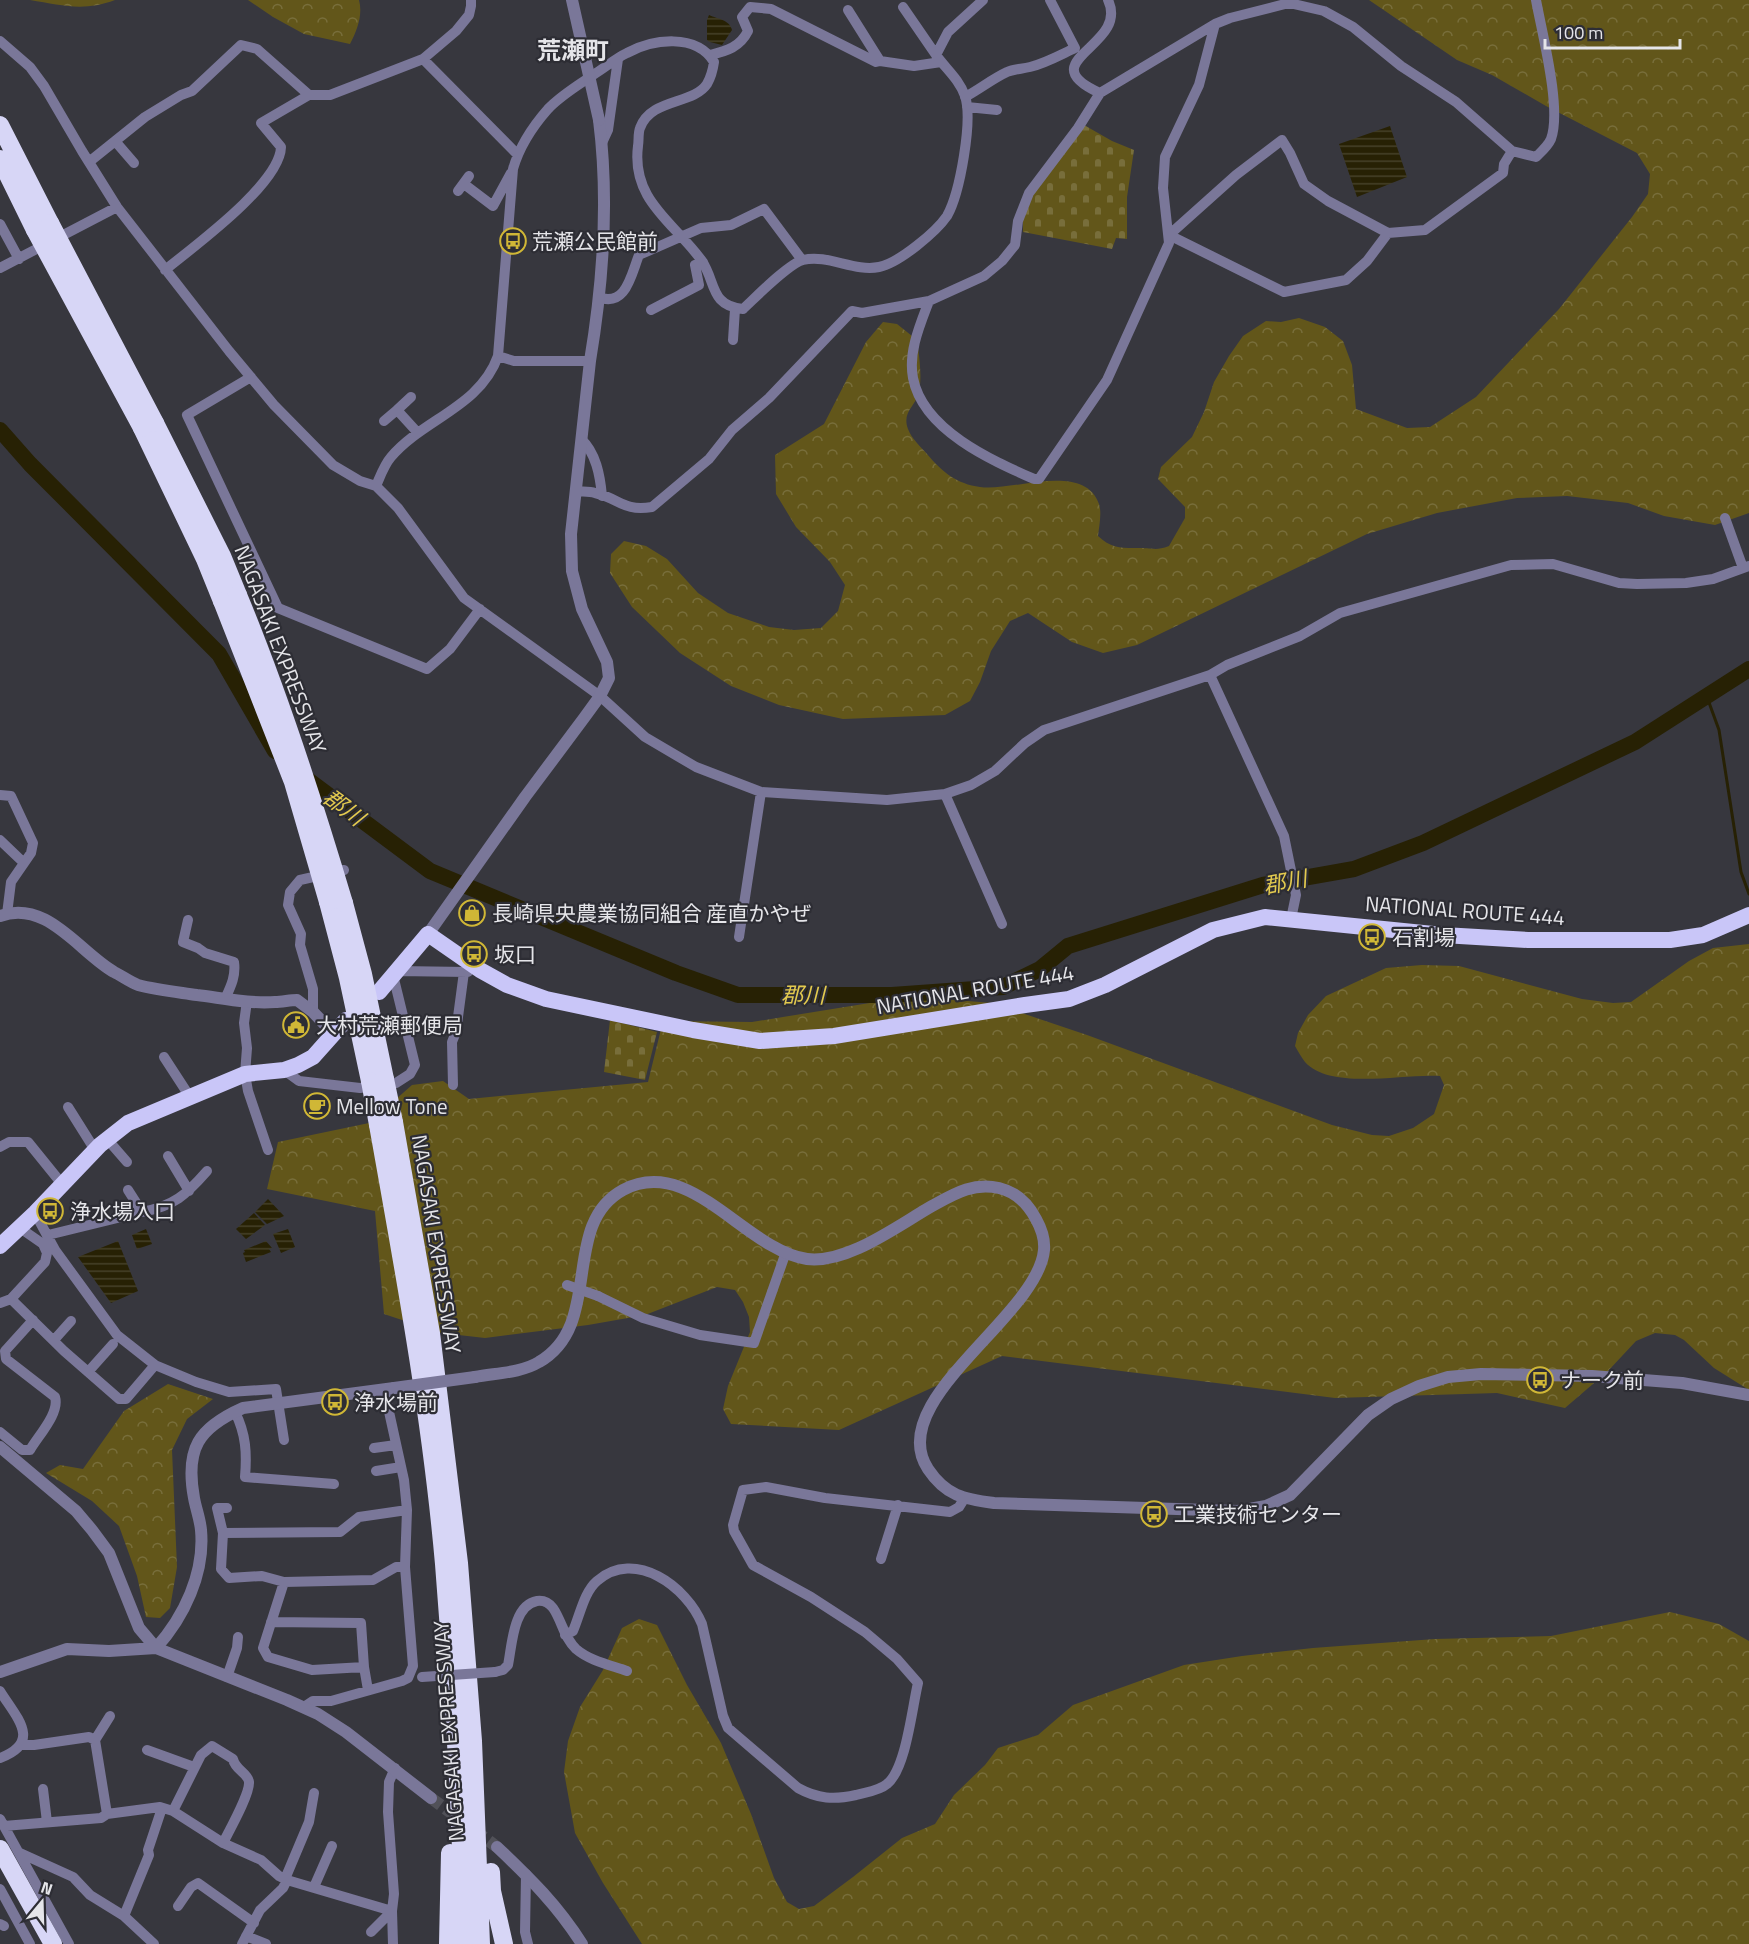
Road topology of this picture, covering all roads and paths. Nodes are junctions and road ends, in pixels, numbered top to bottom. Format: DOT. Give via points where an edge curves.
graph roads {
  1 [pos="471,0"];
  2 [pos="572,0"];
  3 [pos="982,0"];
  4 [pos="1050,0"];
  5 [pos="1108,0"];
  6 [pos="1536,0"];
  7 [pos="751,3"];
  8 [pos="903,7"];
  9 [pos="848,10"];
  10 [pos="1215,24"];
  11 [pos="0,40"];
  12 [pos="710,56"];
  13 [pos="939,58"];
  14 [pos="423,59"];
  15 [pos="618,59"];
  16 [pos="880,61"];
  17 [pos="1100,93"];
  18 [pos="309,95"];
  19 [pos="966,102"];
  20 [pos="997,110"];
  21 [pos="0,125"];
  22 [pos="115,141"];
  23 [pos="602,143"];
  24 [pos="1512,151"];
  25 [pos="517,154"];
  26 [pos="0,159"];
  27 [pos="89,162"];
  28 [pos="134,163"];
  29 [pos="513,169"];
  30 [pos="464,184"];
  31 [pos="117,207"];
  32 [pos="0,224"];
  33 [pos="43,226"];
  34 [pos="1388,233"];
  35 [pos="1168,235"];
  36 [pos="681,236"];
  37 [pos="19,259"];
  38 [pos="802,261"];
  39 [pos="703,262"];
  40 [pos="0,268"];
  41 [pos="165,270"];
  42 [pos="598,297"];
  43 [pos="929,301"];
  44 [pos="651,309"];
  45 [pos="735,309"];
  46 [pos="733,340"];
  47 [pos="498,356"];
  48 [pos="590,361"];
  49 [pos="250,377"];
  50 [pos="411,397"];
  51 [pos="397,410"];
  52 [pos="384,421"];
  53 [pos="418,433"];
  54 [pos="581,439"];
  55 [pos="329,474"];
  56 [pos="355,478"];
  57 [pos="376,486"];
  58 [pos="575,491"];
  59 [pos="602,496"];
  60 [pos="1725,518"];
  61 [pos="1746,567"];
  62 [pos="480,609"];
  63 [pos="1210,675"];
  64 [pos="600,696"];
  65 [pos="761,792"];
  66 [pos="945,794"];
  67 [pos="0,795"];
  68 [pos="0,840"];
  69 [pos="24,863"];
  70 [pos="344,870"];
  71 [pos="4,915"];
  72 [pos="1749,915"];
  73 [pos="1291,919"];
  74 [pos="189,920"];
  75 [pos="1002,924"];
  76 [pos="428,934"];
  77 [pos="739,937"];
  78 [pos="464,972"];
  79 [pos="485,972"];
  80 [pos="395,973"];
  81 [pos="379,992"];
  82 [pos="225,999"];
  83 [pos="247,1001"];
  84 [pos="313,1012"];
  85 [pos="346,1020"];
  86 [pos="333,1033"];
  87 [pos="164,1057"];
  88 [pos="284,1070"];
  89 [pos="245,1074"];
  90 [pos="453,1085"];
  91 [pos="190,1096"];
  92 [pos="68,1107"];
  93 [pos="386,1123"];
  94 [pos="101,1145"];
  95 [pos="0,1147"];
  96 [pos="268,1150"];
  97 [pos="168,1156"];
  98 [pos="127,1162"];
  99 [pos="207,1171"];
  100 [pos="62,1184"];
  101 [pos="128,1190"];
  102 [pos="189,1191"];
  103 [pos="142,1212"];
  104 [pos="35,1213"];
  105 [pos="20,1228"];
  106 [pos="48,1235"];
  107 [pos="0,1246"];
  108 [pos="786,1252"];
  109 [pos="567,1285"];
  110 [pos="11,1299"];
  111 [pos="0,1303"];
  112 [pos="33,1320"];
  113 [pos="71,1321"];
  114 [pos="54,1340"];
  115 [pos="113,1344"];
  116 [pos="155,1365"];
  117 [pos="88,1372"];
  118 [pos="389,1388"];
  119 [pos="1749,1395"];
  120 [pos="279,1403"];
  121 [pos="235,1412"];
  122 [pos="0,1432"];
  123 [pos="284,1440"];
  124 [pos="396,1445"];
  125 [pos="0,1447"];
  126 [pos="374,1448"];
  127 [pos="401,1467"];
  128 [pos="376,1471"];
  129 [pos="334,1484"];
  130 [pos="964,1499"];
  131 [pos="898,1505"];
  132 [pos="227,1508"];
  133 [pos="407,1510"];
  134 [pos="223,1533"];
  135 [pos="881,1559"];
  136 [pos="405,1567"];
  137 [pos="284,1582"];
  138 [pos="271,1622"];
  139 [pos="465,1635"];
  140 [pos="566,1635"];
  141 [pos="238,1636"];
  142 [pos="156,1648"];
  143 [pos="364,1667"];
  144 [pos="627,1671"];
  145 [pos="0,1672"];
  146 [pos="417,1675"];
  147 [pos="227,1677"];
  148 [pos="368,1690"];
  149 [pos="0,1691"];
  150 [pos="304,1707"];
  151 [pos="110,1716"];
  152 [pos="454,1726"];
  153 [pos="95,1740"];
  154 [pos="21,1745"];
  155 [pos="147,1750"];
  156 [pos="0,1758"];
  157 [pos="194,1767"];
  158 [pos="395,1768"];
  159 [pos="43,1789"];
  160 [pos="314,1793"];
  161 [pos="431,1798"];
  162 [pos="168,1809"];
  163 [pos="107,1814"];
  164 [pos="2,1822"];
  165 [pos="47,1822"];
  166 [pos="223,1844"];
  167 [pos="332,1846"];
  168 [pos="497,1847"];
  169 [pos="0,1849"];
  170 [pos="19,1853"];
  171 [pos="0,1862"];
  172 [pos="526,1874"];
  173 [pos="286,1879"];
  174 [pos="314,1887"];
  175 [pos="0,1889"];
  176 [pos="178,1906"];
  177 [pos="392,1911"];
  178 [pos="124,1916"];
  179 [pos="254,1923"];
  180 [pos="371,1932"];
  181 [pos="244,1940"];
  182 [pos="30,1944"];
  183 [pos="44,1944"];
  184 [pos="53,1944"];
  185 [pos="69,1944"];
  186 [pos="154,1944"];
  187 [pos="266,1944"];
  188 [pos="393,1944"];
  189 [pos="448,1944"];
  190 [pos="464,1944"];
  191 [pos="481,1944"];
  192 [pos="504,1944"];
  193 [pos="528,1944"];
  194 [pos="582,1944"];
  1 -- 14 [label="street" via="468,15 456,31"];
  2 -- 23 [label="street, bridge"];
  3 -- 13 [label="street" via="948,32"];
  4 -- 19 [label="street" via="1075,48 994,78"];
  5 -- 17 [label="street" via="1112,17 1107,29 1079,56 1074,72 1083,85"];
  6 -- 24 [label="street" via="1555,119 1550,141 1536,158"];
  7 -- 12 [label="street" via="742,17 747,31 742,42"];
  7 -- 16 [label="street"];
  8 -- 13 [label="street"];
  9 -- 16 [label="street"];
  10 -- 17 [label="street"];
  10 -- 24 [label="street" via="1289,3 1324,11 1353,27 1401,66 1456,102"];
  10 -- 35 [label="street" via="1199,85 1165,157 1163,188"];
  11 -- 27 [label="street" via="37,76"];
  12 -- 15 [label="street" via="698,46 666,40"];
  12 -- 36 [label="street" via="714,62 712,71 700,91 659,107 640,128 638,168 646,195"];
  13 -- 16 [label="street" via="914,66"];
  13 -- 19 [label="street" via="957,78"];
  14 -- 18 [label="street" via="330,95"];
  14 -- 25 [label="street"];
  15 -- 23 [label="street" via="608,129"];
  15 -- 25 [label="street" via="549,108"];
  17 -- 43 [label="street" via="1029,193 1018,220 1015,245 1002,261 984,276"];
  18 -- 22 [label="street" via="257,49 241,45 192,91 145,117"];
  18 -- 41 [label="street" via="261,123 281,147 281,153 258,190 236,213"];
  19 -- 20 [label="street"];
  19 -- 38 [label="street" via="966,144 954,198 935,231 881,267"];
  21 -- 33 [label="highway, NAGASAKI EXPRESSWAY"];
  22 -- 27 [label="street"];
  22 -- 28 [label="street"];
  23 -- 42 [label="street" via="603,226"];
  24 -- 34 [label="street" via="1503,173 1425,230"];
  25 -- 29 [label="street"];
  26 -- 33 [label="highway, NAGASAKI EXPRESSWAY"];
  27 -- 31 [label="street"];
  29 -- 30 [label="street" via="493,206"];
  29 -- 47 [label="street"];
  31 -- 37 [label="street"];
  31 -- 41 [label="street"];
  32 -- 37 [label="street"];
  33 -- 93 [label="highway, NAGASAKI EXPRESSWAY, bridge" via="149,425 204,559 230,598 336,902 348,978"];
  34 -- 35 [label="street" via="1346,280 1284,292"];
  34 -- 35 [label="street" via="1304,184 1282,140"];
  35 -- 43 [label="street" via="1169,243 1107,380 1040,479 978,453 934,418 921,400 913,377 913,350"];
  36 -- 38 [label="street" via="701,228 731,225 764,209"];
  36 -- 39 [label="street"];
  36 -- 42 [label="street" via="639,255 624,292 606,300"];
  37 -- 40 [label="street"];
  38 -- 45 [label="street" via="743,309"];
  39 -- 44 [label="street" via="695,265 699,285"];
  39 -- 45 [label="street" via="716,296"];
  41 -- 49 [label="street"];
  42 -- 48 [label="street"];
  43 -- 59 [label="street" via="862,314 852,311 769,398 732,430 709,459 652,507 628,508"];
  45 -- 46 [label="street"];
  47 -- 48 [label="street" via="514,361"];
  47 -- 53 [label="street" via="484,383"];
  48 -- 54 [label="street"];
  49 -- 56 [label="street" via="333,465"];
  49 -- 62 [label="street" via="187,416 278,608 427,669 450,649"];
  50 -- 51 [label="street"];
  51 -- 52 [label="street"];
  51 -- 53 [label="street"];
  53 -- 57 [label="street" via="391,458"];
  54 -- 58 [label="street"];
  54 -- 59 [label="street" via="591,448"];
  55 -- 56 [label="street" via="351,482"];
  56 -- 57 [label="street"];
  57 -- 62 [label="street" via="398,508 464,598"];
  58 -- 59 [label="street"];
  58 -- 64 [label="street" via="572,571 582,609 607,662 609,678"];
  60 -- 61 [label="street"];
  61 -- 63 [label="street" via="1713,579 1637,584 1619,583 1553,564 1511,565 1340,613 1300,636"];
  62 -- 64 [label="street"];
  63 -- 66 [label="street" via="1044,730 995,771"];
  63 -- 73 [label="street" via="1284,836 1296,895"];
  64 -- 65 [label="street" via="645,737 696,767"];
  64 -- 76 [label="street"];
  65 -- 66 [label="street" via="886,800"];
  65 -- 77 [label="street"];
  66 -- 75 [label="street"];
  67 -- 69 [label="street" via="11,796 33,843"];
  68 -- 69 [label="street"];
  69 -- 71 [label="street" via="11,882"];
  70 -- 84 [label="street" via="300,880 290,892 288,905 301,934 300,945 313,989"];
  71 -- 82 [label="street" via="24,913 43,918 110,970 135,984"];
  72 -- 73 [label="highway, NATIONAL ROUTE 444" via="1703,935 1670,940 1496,938"];
  73 -- 79 [label="highway, NATIONAL ROUTE 444" via="1265,917 1213,930 1069,999 823,1036 760,1041 546,999 507,986"];
  74 -- 82 [label="street" via="183,942 234,962 235,971"];
  76 -- 79 [label="highway, NATIONAL ROUTE 444"];
  76 -- 80 [label="highway"];
  78 -- 79 [label="street"];
  78 -- 80 [label="street"];
  78 -- 90 [label="street" via="452,1042"];
  80 -- 81 [label="highway"];
  80 -- 88 [label="street" via="415,1065 410,1074 396,1083 360,1088 298,1081"];
  82 -- 83 [label="street"];
  83 -- 84 [label="street" via="297,1000"];
  83 -- 89 [label="street"];
  84 -- 86 [label="street"];
  85 -- 86 [label="highway"];
  86 -- 88 [label="highway" via="313,1057"];
  87 -- 91 [label="street"];
  88 -- 89 [label="highway"];
  89 -- 91 [label="highway"];
  89 -- 96 [label="street"];
  91 -- 94 [label="highway" via="128,1123"];
  92 -- 94 [label="street"];
  93 -- 139 [label="highway, NAGASAKI EXPRESSWAY" via="431,1333"];
  93 -- 152 [label="highway, NAGASAKI EXPRESSWAY" via="431,1450"];
  94 -- 98 [label="street"];
  94 -- 100 [label="highway"];
  95 -- 100 [label="street" via="9,1142 28,1142"];
  97 -- 102 [label="street"];
  99 -- 102 [label="street"];
  100 -- 104 [label="highway"];
  101 -- 103 [label="street"];
  102 -- 103 [label="street" via="164,1208"];
  103 -- 106 [label="street"];
  104 -- 105 [label="highway"];
  104 -- 106 [label="street"];
  105 -- 107 [label="highway"];
  105 -- 110 [label="street" via="43,1244 47,1252 45,1262"];
  106 -- 116 [label="street" via="117,1335"];
  108 -- 109 [label="street, bridge" via="754,1343 700,1335 643,1318"];
  108 -- 118 [label="street, bridge" via="684,1188 664,1183 642,1184 622,1191 605,1205 592,1224 576,1313 567,1335 555,1350 538,1363 521,1369"];
  108 -- 130 [label="street" via="825,1260 852,1252 962,1189 1002,1188 1021,1198 1032,1211 1042,1229 1044,1251 1039,1268 1028,1287 931,1405 922,1426 926,1466 938,1482"];
  110 -- 111 [label="street"];
  110 -- 112 [label="street"];
  112 -- 114 [label="street"];
  112 -- 122 [label="street" via="5,1351 6,1359 55,1397 53,1414 30,1450 22,1450"];
  113 -- 114 [label="street"];
  114 -- 117 [label="street"];
  115 -- 117 [label="street"];
  116 -- 117 [label="street" via="126,1399 119,1399"];
  116 -- 120 [label="street" via="229,1392 276,1389"];
  118 -- 120 [label="street"];
  118 -- 124 [label="street"];
  119 -- 130 [label="street" via="1682,1383 1592,1376 1448,1377 1391,1399 1368,1415 1290,1495 1266,1506 1238,1511"];
  120 -- 121 [label="street"];
  120 -- 123 [label="street"];
  121 -- 129 [label="street" via="247,1454 245,1477"];
  121 -- 142 [label="street" via="206,1429 194,1448 190,1470 201,1531 200,1561 188,1602 171,1632"];
  124 -- 126 [label="street"];
  124 -- 127 [label="street"];
  125 -- 142 [label="street" via="76,1511 92,1530 109,1554 139,1628"];
  127 -- 128 [label="street"];
  127 -- 133 [label="street"];
  130 -- 131 [label="street" via="950,1512"];
  131 -- 135 [label="street"];
  131 -- 140 [label="street" via="766,1487 743,1490 732,1525 753,1565 811,1596 865,1632 918,1683 901,1765 888,1784 879,1789 841,1798 811,1795 728,1728 697,1612 691,1601 654,1573 628,1569 605,1575 588,1592 573,1631"];
  132 -- 134 [label="street" via="217,1508"];
  133 -- 134 [label="street" via="359,1517 340,1532"];
  133 -- 136 [label="street"];
  134 -- 137 [label="street" via="221,1569 229,1578 262,1576"];
  136 -- 137 [label="street" via="396,1567 373,1580"];
  136 -- 146 [label="street"];
  137 -- 138 [label="street"];
  138 -- 143 [label="street" via="361,1623"];
  138 -- 143 [label="street" via="263,1648 268,1657 312,1670"];
  139 -- 191 [label="highway, NAGASAKI EXPRESSWAY"];
  139 -- 192 [label="highway" via="478,1696 492,1891"];
  140 -- 144 [label="street" via="586,1656"];
  140 -- 146 [label="street, bridge" via="554,1610 541,1601 526,1606 520,1614 508,1665 503,1670"];
  141 -- 147 [label="street"];
  142 -- 145 [label="street" via="109,1652 67,1649"];
  142 -- 147 [label="street"];
  143 -- 148 [label="street"];
  146 -- 148 [label="street"];
  147 -- 150 [label="street"];
  148 -- 150 [label="street" via="331,1701 313,1701"];
  149 -- 154 [label="street" via="23,1728"];
  150 -- 158 [label="street"];
  151 -- 153 [label="street"];
  152 -- 189 [label="highway"];
  152 -- 190 [label="highway, NAGASAKI EXPRESSWAY"];
  153 -- 154 [label="street" via="89,1737"];
  153 -- 163 [label="street"];
  154 -- 156 [label="street"];
  155 -- 157 [label="street"];
  157 -- 162 [label="street"];
  157 -- 166 [label="street" via="212,1746 233,1759 247,1777 244,1800"];
  158 -- 161 [label="street"];
  158 -- 177 [label="street" via="389,1782 388,1812"];
  159 -- 165 [label="street"];
  160 -- 173 [label="street" via="309,1822"];
  162 -- 163 [label="street"];
  162 -- 166 [label="street"];
  162 -- 178 [label="street"];
  163 -- 165 [label="street" via="101,1818"];
  164 -- 165 [label="street"];
  164 -- 170 [label="street"];
  166 -- 173 [label="street" via="261,1860"];
  167 -- 174 [label="street"];
  168 -- 172 [label="street"];
  169 -- 184 [label="highway"];
  170 -- 178 [label="street" via="73,1877 90,1895"];
  170 -- 185 [label="street"];
  171 -- 183 [label="highway"];
  172 -- 193 [label="street"];
  172 -- 194 [label="street"];
  173 -- 174 [label="street"];
  173 -- 179 [label="street"];
  174 -- 177 [label="street"];
  175 -- 182 [label="street"];
  176 -- 179 [label="street" via="198,1883"];
  177 -- 180 [label="street"];
  177 -- 188 [label="street"];
  178 -- 186 [label="street"];
  179 -- 181 [label="street"];
  181 -- 187 [label="street"];
}
